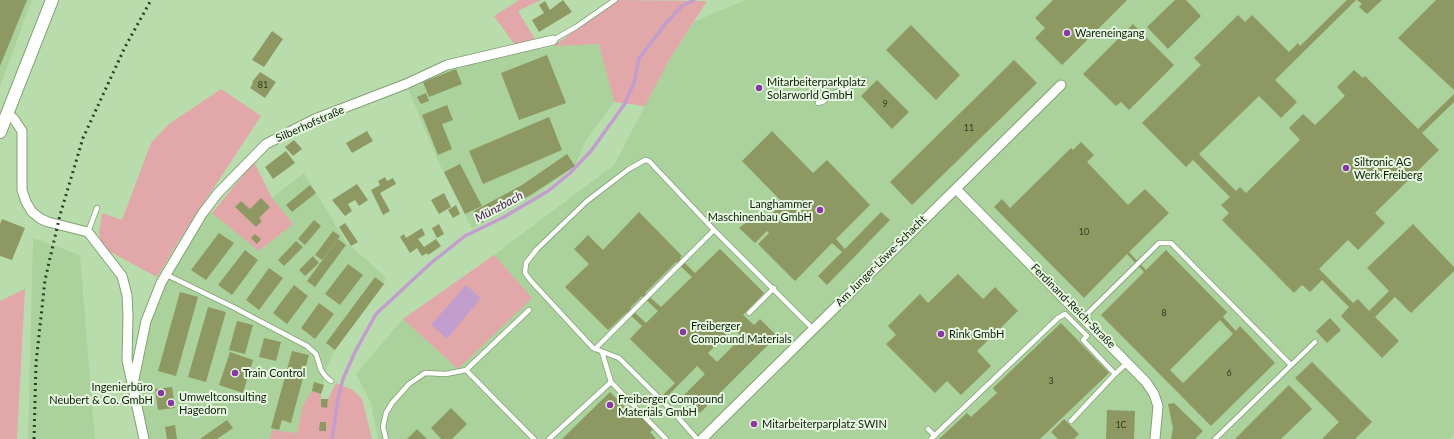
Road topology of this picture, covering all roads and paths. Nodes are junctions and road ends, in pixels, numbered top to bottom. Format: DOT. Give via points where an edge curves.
graph roads {
  1 [pos="52,0"];
  2 [pos="615,0"];
  3 [pos="553,40"];
  4 [pos="865,80"];
  5 [pos="1061,85"];
  6 [pos="818,103"];
  7 [pos="7,113"];
  8 [pos="0,132"];
  9 [pos="956,189"];
  10 [pos="97,208"];
  11 [pos="714,230"];
  12 [pos="88,232"];
  13 [pos="167,275"];
  14 [pos="774,288"];
  15 [pos="528,310"];
  16 [pos="749,313"];
  17 [pos="1084,317"];
  18 [pos="813,329"];
  19 [pos="1315,342"];
  20 [pos="595,349"];
  21 [pos="602,352"];
  22 [pos="1128,362"];
  23 [pos="1291,365"];
  24 [pos="466,370"];
  25 [pos="1115,374"];
  26 [pos="332,381"];
  27 [pos="611,382"];
  28 [pos="133,384"];
  29 [pos="1071,421"];
  30 [pos="928,429"];
  31 [pos="933,437"];
  32 [pos="144,439"];
  33 [pos="386,439"];
  34 [pos="534,439"];
  35 [pos="549,439"];
  36 [pos="666,439"];
  37 [pos="697,439"];
  38 [pos="702,439"];
  39 [pos="1155,439"];
  40 [pos="1215,439"];
  1 -- 7 [label="main road"];
  2 -- 3 [label="lane"];
  3 -- 13 [label="street, Silberhofstraße" via="447,65 406,84 315,119 266,144 218,193"];
  4 -- 6 [label="lane"];
  5 -- 9 [label="street, Am Junger-Löwe-Schacht"];
  7 -- 8 [label="main road"];
  7 -- 12 [label="street" via="22,130 22,190 32,212 41,219"];
  9 -- 17 [label="street, Ferdinand-Reich-Straße"];
  9 -- 18 [label="street, Am Junger-Löwe-Schacht"];
  10 -- 12 [label="lane"];
  11 -- 14 [label="lane"];
  11 -- 20 [label="lane"];
  11 -- 20 [label="lane" via="656,167 645,160 587,201 537,249 526,263 526,272 531,281"];
  12 -- 28 [label="street, Silberhofstraße" via="122,276 127,295 127,360"];
  13 -- 26 [label="lane" via="307,346 316,354 321,370"];
  13 -- 28 [label="street, Silberhofstraße" via="161,283 146,321"];
  14 -- 16 [label="lane"];
  14 -- 18 [label="lane"];
  15 -- 24 [label="lane"];
  17 -- 22 [label="street, Ferdinand-Reich-Straße"];
  17 -- 23 [label="lane" via="1159,243 1171,243"];
  18 -- 38 [label="street, Am Junger-Löwe-Schacht"];
  19 -- 23 [label="lane"];
  20 -- 21 [label="lane"];
  21 -- 27 [label="lane"];
  21 -- 37 [label="lane" via="619,358"];
  22 -- 25 [label="lane"];
  22 -- 39 [label="street, Ferdinand-Reich-Straße" via="1154,394 1158,406"];
  23 -- 40 [label="lane"];
  24 -- 33 [label="lane" via="446,374 425,373 409,384 386,413 383,427"];
  24 -- 34 [label="lane"];
  25 -- 29 [label="lane"];
  25 -- 31 [label="lane" via="1083,340 1087,336 1065,314"];
  27 -- 35 [label="lane"];
  27 -- 36 [label="lane"];
  28 -- 32 [label="street, Silberhofstraße"];
  30 -- 31 [label="lane"];
}
